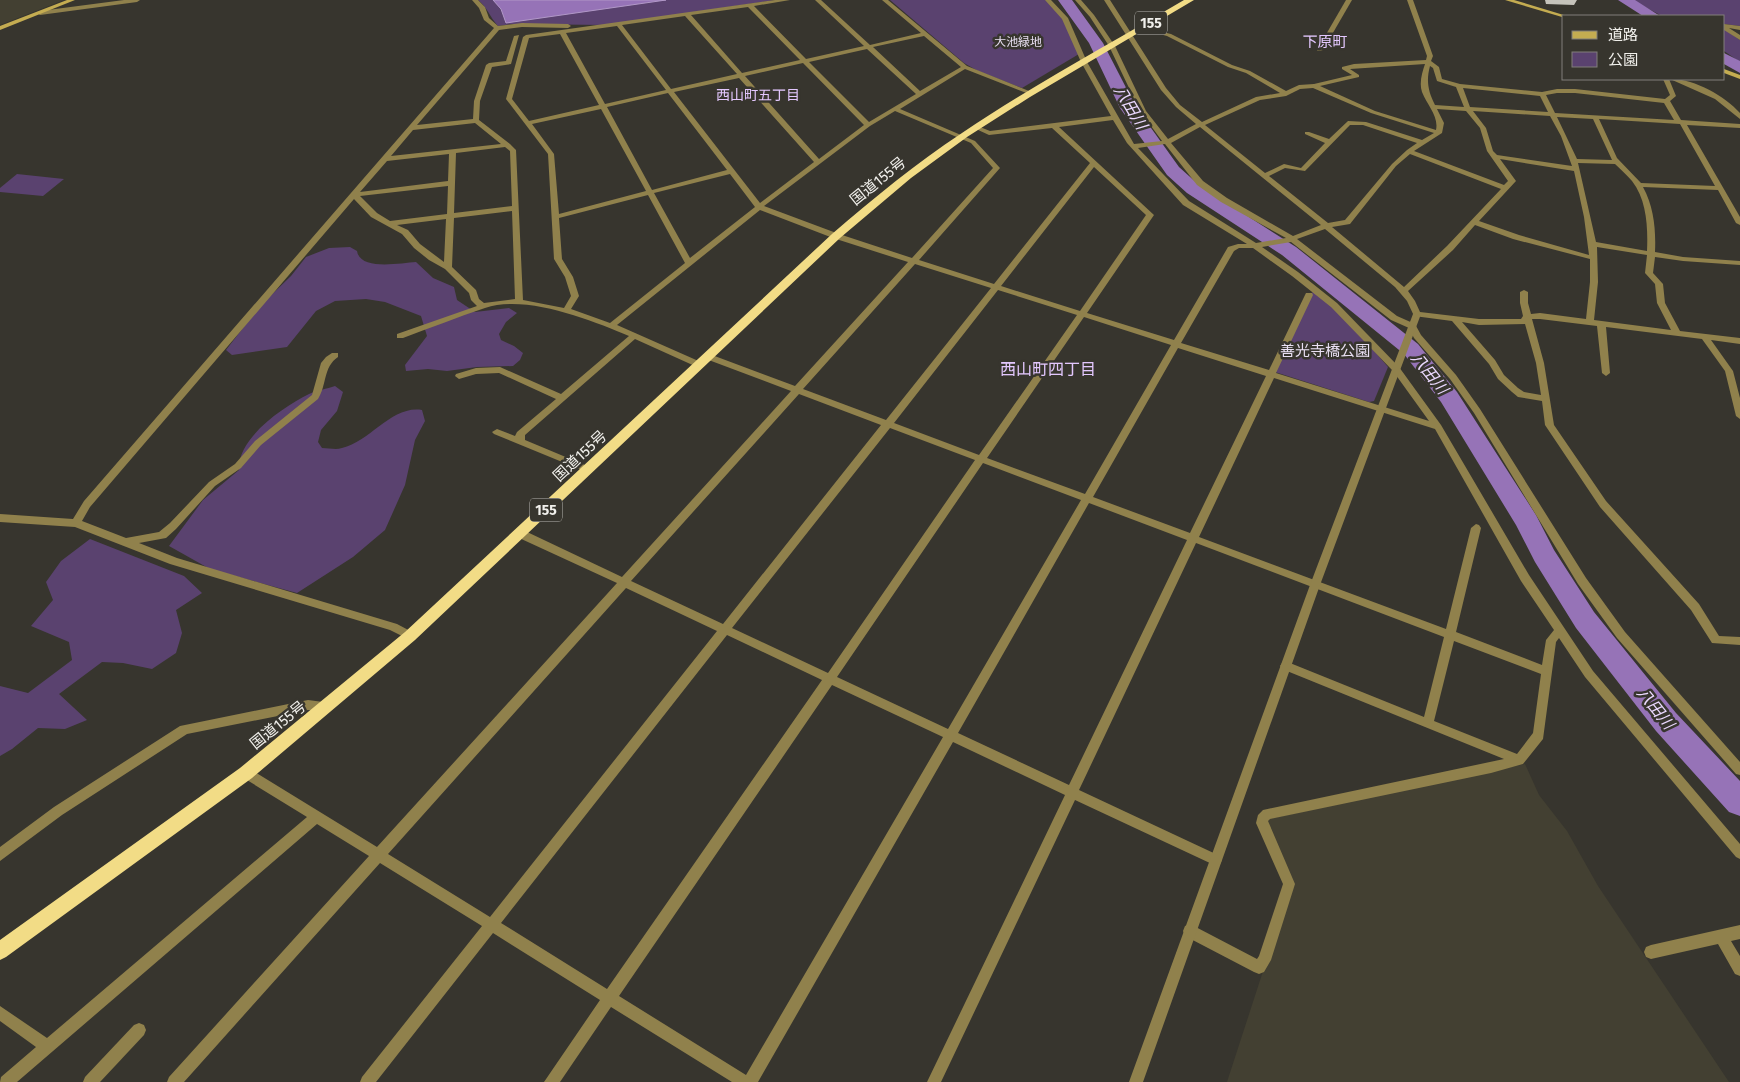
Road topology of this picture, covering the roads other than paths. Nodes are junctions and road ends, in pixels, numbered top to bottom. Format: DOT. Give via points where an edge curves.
graph roads {
  1 [pos="72,0"];
  2 [pos="137,0"];
  3 [pos="475,0"];
  4 [pos="787,0"];
  5 [pos="818,0"];
  6 [pos="885,0"];
  7 [pos="1048,0"];
  8 [pos="1078,0"];
  9 [pos="1108,0"];
  10 [pos="1190,0"];
  11 [pos="1349,0"];
  12 [pos="1410,0"];
  13 [pos="1508,0"];
  14 [pos="56,3"];
  15 [pos="750,6"];
  16 [pos="40,13"];
  17 [pos="687,15"];
  18 [pos="1562,15"];
  19 [pos="619,25"];
  20 [pos="1725,27"];
  21 [pos="0,28"];
  22 [pos="497,28"];
  23 [pos="594,28"];
  24 [pos="1143,28"];
  25 [pos="1725,28"];
  26 [pos="1740,28"];
  27 [pos="562,32"];
  28 [pos="925,34"];
  29 [pos="517,36"];
  30 [pos="1129,36"];
  31 [pos="1740,38"];
  32 [pos="1112,46"];
  33 [pos="868,47"];
  34 [pos="1320,50"];
  35 [pos="805,61"];
  36 [pos="1084,62"];
  37 [pos="1428,62"];
  38 [pos="965,67"];
  39 [pos="1725,71"];
  40 [pos="740,76"];
  41 [pos="1740,77"];
  42 [pos="1666,80"];
  43 [pos="1676,80"];
  44 [pos="1314,86"];
  45 [pos="1459,86"];
  46 [pos="670,91"];
  47 [pos="1032,93"];
  48 [pos="920,94"];
  49 [pos="1286,94"];
  50 [pos="1542,94"];
  51 [pos="1666,101"];
  52 [pos="602,106"];
  53 [pos="1433,106"];
  54 [pos="895,109"];
  55 [pos="1468,109"];
  56 [pos="1372,112"];
  57 [pos="1553,114"];
  58 [pos="1595,117"];
  59 [pos="1740,117"];
  60 [pos="1114,118"];
  61 [pos="476,121"];
  62 [pos="1681,122"];
  63 [pos="528,123"];
  64 [pos="1364,123"];
  65 [pos="868,125"];
  66 [pos="1200,125"];
  67 [pos="1054,126"];
  68 [pos="1740,126"];
  69 [pos="412,128"];
  70 [pos="978,128"];
  71 [pos="1307,134"];
  72 [pos="1439,134"];
  73 [pos="963,137"];
  74 [pos="1330,142"];
  75 [pos="1167,143"];
  76 [pos="1424,143"];
  77 [pos="508,145"];
  78 [pos="1134,146"];
  79 [pos="1409,151"];
  80 [pos="452,152"];
  81 [pos="1494,157"];
  82 [pos="386,159"];
  83 [pos="1573,161"];
  84 [pos="818,162"];
  85 [pos="1617,162"];
  86 [pos="1094,163"];
  87 [pos="1577,169"];
  88 [pos="732,171"];
  89 [pos="1265,176"];
  90 [pos="452,183"];
  91 [pos="1638,184"];
  92 [pos="1505,188"];
  93 [pos="1720,188"];
  94 [pos="650,193"];
  95 [pos="354,195"];
  96 [pos="516,208"];
  97 [pos="759,208"];
  98 [pos="452,215"];
  99 [pos="555,217"];
  100 [pos="1474,222"];
  101 [pos="390,223"];
  102 [pos="1740,223"];
  103 [pos="1326,226"];
  104 [pos="836,236"];
  105 [pos="1290,239"];
  106 [pos="1593,244"];
  107 [pos="1256,246"];
  108 [pos="1651,254"];
  109 [pos="1593,258"];
  110 [pos="913,260"];
  111 [pos="689,263"];
  112 [pos="1740,263"];
  113 [pos="448,267"];
  114 [pos="997,287"];
  115 [pos="1404,291"];
  116 [pos="1524,292"];
  117 [pos="1309,295"];
  118 [pos="519,302"];
  119 [pos="482,306"];
  120 [pos="566,311"];
  121 [pos="1082,314"];
  122 [pos="1417,314"];
  123 [pos="1527,318"];
  124 [pos="1455,320"];
  125 [pos="1590,321"];
  126 [pos="1601,323"];
  127 [pos="611,326"];
  128 [pos="1412,326"];
  129 [pos="1676,332"];
  130 [pos="400,336"];
  131 [pos="634,336"];
  132 [pos="1704,336"];
  133 [pos="1740,341"];
  134 [pos="1178,344"];
  135 [pos="334,355"];
  136 [pos="705,361"];
  137 [pos="1396,369"];
  138 [pos="1606,373"];
  139 [pos="1272,374"];
  140 [pos="459,376"];
  141 [pos="796,390"];
  142 [pos="562,398"];
  143 [pos="1545,399"];
  144 [pos="1380,409"];
  145 [pos="1740,416"];
  146 [pos="887,424"];
  147 [pos="1438,427"];
  148 [pos="497,432"];
  149 [pos="520,442"];
  150 [pos="981,459"];
  151 [pos="589,470"];
  152 [pos="1086,499"];
  153 [pos="0,518"];
  154 [pos="76,523"];
  155 [pos="1476,528"];
  156 [pos="521,534"];
  157 [pos="1192,539"];
  158 [pos="125,542"];
  159 [pos="624,582"];
  160 [pos="1315,585"];
  161 [pos="725,629"];
  162 [pos="1559,632"];
  163 [pos="1450,635"];
  164 [pos="410,636"];
  165 [pos="1740,641"];
  166 [pos="1286,666"];
  167 [pos="1547,671"];
  168 [pos="830,678"];
  169 [pos="327,706"];
  170 [pos="1428,723"];
  171 [pos="950,736"];
  172 [pos="1519,760"];
  173 [pos="1740,770"];
  174 [pos="246,773"];
  175 [pos="1072,793"];
  176 [pos="317,816"];
  177 [pos="1740,853"];
  178 [pos="0,855"];
  179 [pos="380,855"];
  180 [pos="1216,860"];
  181 [pos="492,925"];
  182 [pos="1190,932"];
  183 [pos="1740,932"];
  184 [pos="1721,936"];
  185 [pos="0,951"];
  186 [pos="1651,952"];
  187 [pos="1740,969"];
  188 [pos="609,998"];
  189 [pos="0,1013"];
  190 [pos="139,1030"];
  191 [pos="46,1047"];
  192 [pos="6,1082"];
  193 [pos="90,1082"];
  194 [pos="174,1082"];
  195 [pos="367,1082"];
  196 [pos="551,1082"];
  197 [pos="745,1082"];
  198 [pos="750,1082"];
  199 [pos="934,1082"];
  200 [pos="1136,1082"];
  1 -- 14 [label="main road"];
  2 -- 16 [label="street"];
  3 -- 22 [label="street" via="482,7 486,19"];
  4 -- 15 [label="street"];
  5 -- 33 [label="street"];
  6 -- 28 [label="street"];
  7 -- 36 [label="street" via="1065,18"];
  8 -- 32 [label="street"];
  9 -- 30 [label="street"];
  10 -- 24 [label="highway, 国道155号 / 155"];
  11 -- 34 [label="street"];
  12 -- 37 [label="street" via="1430,56"];
  13 -- 18 [label="main road"];
  14 -- 16 [label="main road"];
  15 -- 17 [label="street"];
  15 -- 35 [label="street"];
  16 -- 21 [label="main road"];
  17 -- 19 [label="street"];
  17 -- 40 [label="street"];
  19 -- 23 [label="street"];
  19 -- 46 [label="street"];
  20 -- 26 [label="street"];
  22 -- 23 [label="street"];
  22 -- 69 [label="street"];
  23 -- 27 [label="street"];
  24 -- 30 [label="highway, 国道155号 / 155"];
  24 -- 49 [label="street" via="1193,46"];
  25 -- 31 [label="street"];
  27 -- 52 [label="street"];
  27 -- 63 [label="street" via="526,37 509,99"];
  28 -- 33 [label="street"];
  28 -- 38 [label="street"];
  29 -- 61 [label="street" via="508,64 489,65 477,101"];
  30 -- 32 [label="highway, 国道155号 / 155"];
  30 -- 66 [label="street" via="1162,89"];
  32 -- 36 [label="highway, 国道155号 / 155"];
  32 -- 75 [label="street" via="1143,110"];
  33 -- 35 [label="street"];
  33 -- 48 [label="street"];
  35 -- 40 [label="street"];
  35 -- 65 [label="street"];
  36 -- 47 [label="highway, 国道155号 / 155"];
  36 -- 60 [label="street"];
  37 -- 44 [label="street" via="1344,68 1357,76"];
  37 -- 45 [label="street" via="1436,67 1439,80"];
  37 -- 53 [label="street" via="1424,76 1425,91"];
  38 -- 47 [label="street"];
  38 -- 48 [label="street"];
  39 -- 41 [label="main road"];
  40 -- 46 [label="street"];
  40 -- 84 [label="street"];
  42 -- 51 [label="street" via="1673,96"];
  43 -- 59 [label="street" via="1714,94"];
  44 -- 49 [label="street"];
  44 -- 56 [label="street"];
  45 -- 50 [label="street"];
  45 -- 55 [label="street"];
  46 -- 52 [label="street"];
  46 -- 88 [label="street"];
  47 -- 70 [label="highway, 国道155号 / 155"];
  48 -- 54 [label="street"];
  49 -- 66 [label="street" via="1258,98"];
  50 -- 51 [label="street" via="1558,91"];
  50 -- 57 [label="street"];
  51 -- 62 [label="street"];
  52 -- 63 [label="street"];
  52 -- 94 [label="street"];
  53 -- 55 [label="street"];
  53 -- 72 [label="street" via="1442,123"];
  54 -- 65 [label="street"];
  54 -- 73 [label="street"];
  55 -- 57 [label="street"];
  55 -- 81 [label="street" via="1483,128"];
  56 -- 64 [label="street"];
  56 -- 72 [label="street"];
  57 -- 58 [label="street"];
  57 -- 83 [label="street"];
  58 -- 62 [label="street"];
  58 -- 85 [label="street"];
  60 -- 67 [label="street"];
  60 -- 78 [label="street"];
  61 -- 69 [label="street"];
  61 -- 77 [label="street"];
  62 -- 68 [label="street"];
  62 -- 93 [label="street"];
  63 -- 99 [label="street" via="551,154"];
  64 -- 74 [label="street" via="1348,123"];
  64 -- 76 [label="street"];
  65 -- 84 [label="street"];
  66 -- 75 [label="street"];
  66 -- 89 [label="street"];
  67 -- 70 [label="street" via="990,133"];
  67 -- 86 [label="street"];
  69 -- 82 [label="street"];
  70 -- 73 [label="highway, 国道155号 / 155"];
  71 -- 74 [label="street"];
  72 -- 76 [label="street"];
  73 -- 104 [label="highway, 国道155号 / 155" via="901,182"];
  73 -- 110 [label="street" via="973,142 997,168"];
  74 -- 89 [label="street" via="1303,170 1284,166"];
  75 -- 78 [label="street"];
  75 -- 105 [label="street" via="1200,183"];
  76 -- 79 [label="street"];
  77 -- 80 [label="street"];
  77 -- 96 [label="street" via="514,150"];
  78 -- 107 [label="street" via="1186,203"];
  79 -- 92 [label="street"];
  79 -- 103 [label="street" via="1347,222"];
  80 -- 82 [label="street"];
  80 -- 90 [label="street"];
  81 -- 87 [label="street"];
  81 -- 92 [label="street" via="1512,181"];
  82 -- 95 [label="street"];
  83 -- 85 [label="street"];
  83 -- 87 [label="street"];
  84 -- 97 [label="street"];
  85 -- 91 [label="street"];
  86 -- 114 [label="street"];
  86 -- 121 [label="street" via="1150,214"];
  87 -- 106 [label="street"];
  88 -- 94 [label="street"];
  88 -- 97 [label="street"];
  89 -- 103 [label="street"];
  90 -- 95 [label="street"];
  90 -- 98 [label="street"];
  91 -- 93 [label="street"];
  91 -- 108 [label="street" via="1651,216"];
  92 -- 100 [label="street"];
  93 -- 102 [label="street"];
  94 -- 99 [label="street"];
  94 -- 111 [label="street"];
  95 -- 101 [label="street" via="374,215"];
  95 -- 154 [label="street" via="87,504"];
  96 -- 98 [label="street"];
  96 -- 118 [label="street"];
  97 -- 104 [label="street"];
  97 -- 111 [label="street"];
  98 -- 101 [label="street"];
  98 -- 113 [label="street"];
  99 -- 120 [label="street" via="558,259 575,296"];
  100 -- 109 [label="street"];
  100 -- 115 [label="street"];
  101 -- 113 [label="street"];
  103 -- 105 [label="street"];
  103 -- 115 [label="street"];
  104 -- 110 [label="street"];
  104 -- 136 [label="highway, 国道155号 / 155"];
  105 -- 107 [label="street"];
  105 -- 128 [label="street" via="1394,318"];
  106 -- 108 [label="street"];
  106 -- 109 [label="street"];
  107 -- 134 [label="street" via="1231,249"];
  107 -- 137 [label="street" via="1334,305"];
  108 -- 112 [label="street"];
  108 -- 129 [label="street" via="1649,273 1658,284 1661,303"];
  109 -- 125 [label="street"];
  110 -- 114 [label="street"];
  110 -- 141 [label="street"];
  111 -- 127 [label="street"];
  113 -- 119 [label="street"];
  114 -- 121 [label="street"];
  114 -- 146 [label="street"];
  115 -- 122 [label="street"];
  116 -- 123 [label="street"];
  117 -- 139 [label="street"];
  118 -- 119 [label="street"];
  118 -- 120 [label="street"];
  119 -- 130 [label="street"];
  120 -- 127 [label="street"];
  121 -- 134 [label="street"];
  121 -- 150 [label="street"];
  122 -- 124 [label="street"];
  122 -- 128 [label="street"];
  123 -- 124 [label="street" via="1523,322"];
  123 -- 125 [label="street" via="1540,316"];
  123 -- 143 [label="street" via="1540,362"];
  124 -- 143 [label="street" via="1515,390 1521,395"];
  125 -- 126 [label="street"];
  126 -- 129 [label="street"];
  126 -- 138 [label="street"];
  127 -- 131 [label="street"];
  128 -- 137 [label="street"];
  128 -- 173 [label="street" via="1477,410 1582,581 1621,635"];
  129 -- 132 [label="street"];
  131 -- 136 [label="street"];
  131 -- 142 [label="street"];
  132 -- 133 [label="street"];
  132 -- 145 [label="street" via="1730,370"];
  134 -- 139 [label="street"];
  134 -- 152 [label="street"];
  135 -- 158 [label="street" via="324,363 321,390 315,397 258,443 238,466 212,484 173,526 162,535"];
  136 -- 141 [label="street"];
  136 -- 151 [label="highway, 国道155号 / 155"];
  137 -- 144 [label="street"];
  137 -- 147 [label="street"];
  139 -- 144 [label="street"];
  139 -- 157 [label="street"];
  140 -- 142 [label="street" via="500,370"];
  141 -- 146 [label="street"];
  141 -- 159 [label="street"];
  142 -- 149 [label="street" via="520,434"];
  143 -- 165 [label="street" via="1550,425 1603,504 1695,607 1716,640"];
  144 -- 147 [label="street"];
  144 -- 160 [label="street"];
  146 -- 150 [label="street"];
  146 -- 161 [label="street"];
  147 -- 162 [label="street" via="1524,578"];
  148 -- 149 [label="street"];
  149 -- 151 [label="street"];
  150 -- 152 [label="street"];
  150 -- 168 [label="street"];
  151 -- 156 [label="highway, 国道155号 / 155"];
  152 -- 157 [label="street"];
  152 -- 171 [label="street"];
  153 -- 154 [label="street"];
  154 -- 158 [label="street"];
  155 -- 163 [label="street"];
  156 -- 159 [label="street"];
  156 -- 164 [label="highway, 国道155号 / 155"];
  157 -- 160 [label="street"];
  157 -- 175 [label="street"];
  158 -- 164 [label="street" via="174,561 393,627"];
  159 -- 161 [label="street"];
  159 -- 179 [label="street"];
  160 -- 163 [label="street"];
  160 -- 166 [label="street"];
  161 -- 168 [label="street"];
  161 -- 181 [label="street"];
  162 -- 167 [label="street" via="1551,640"];
  162 -- 177 [label="street" via="1589,674"];
  163 -- 167 [label="street"];
  163 -- 170 [label="street"];
  164 -- 169 [label="highway, 国道155号 / 155"];
  166 -- 170 [label="street"];
  166 -- 180 [label="street"];
  167 -- 172 [label="street" via="1539,735"];
  168 -- 171 [label="street"];
  168 -- 188 [label="street"];
  169 -- 174 [label="highway, 国道155号 / 155"];
  169 -- 178 [label="street" via="308,705 184,730 58,810"];
  170 -- 172 [label="street"];
  171 -- 175 [label="street"];
  171 -- 198 [label="street"];
  172 -- 182 [label="street" via="1268,814 1262,823 1289,884 1264,960 1259,967"];
  174 -- 176 [label="street"];
  174 -- 185 [label="highway, 国道155号 / 155"];
  175 -- 180 [label="street"];
  175 -- 199 [label="street"];
  176 -- 179 [label="street"];
  176 -- 191 [label="street"];
  179 -- 181 [label="street"];
  179 -- 194 [label="street"];
  180 -- 182 [label="street"];
  181 -- 188 [label="street"];
  181 -- 195 [label="street"];
  182 -- 200 [label="street"];
  183 -- 184 [label="street"];
  184 -- 186 [label="street"];
  184 -- 187 [label="street"];
  188 -- 196 [label="street"];
  188 -- 197 [label="street"];
  189 -- 191 [label="street"];
  190 -- 193 [label="street"];
  191 -- 192 [label="street"];
}
